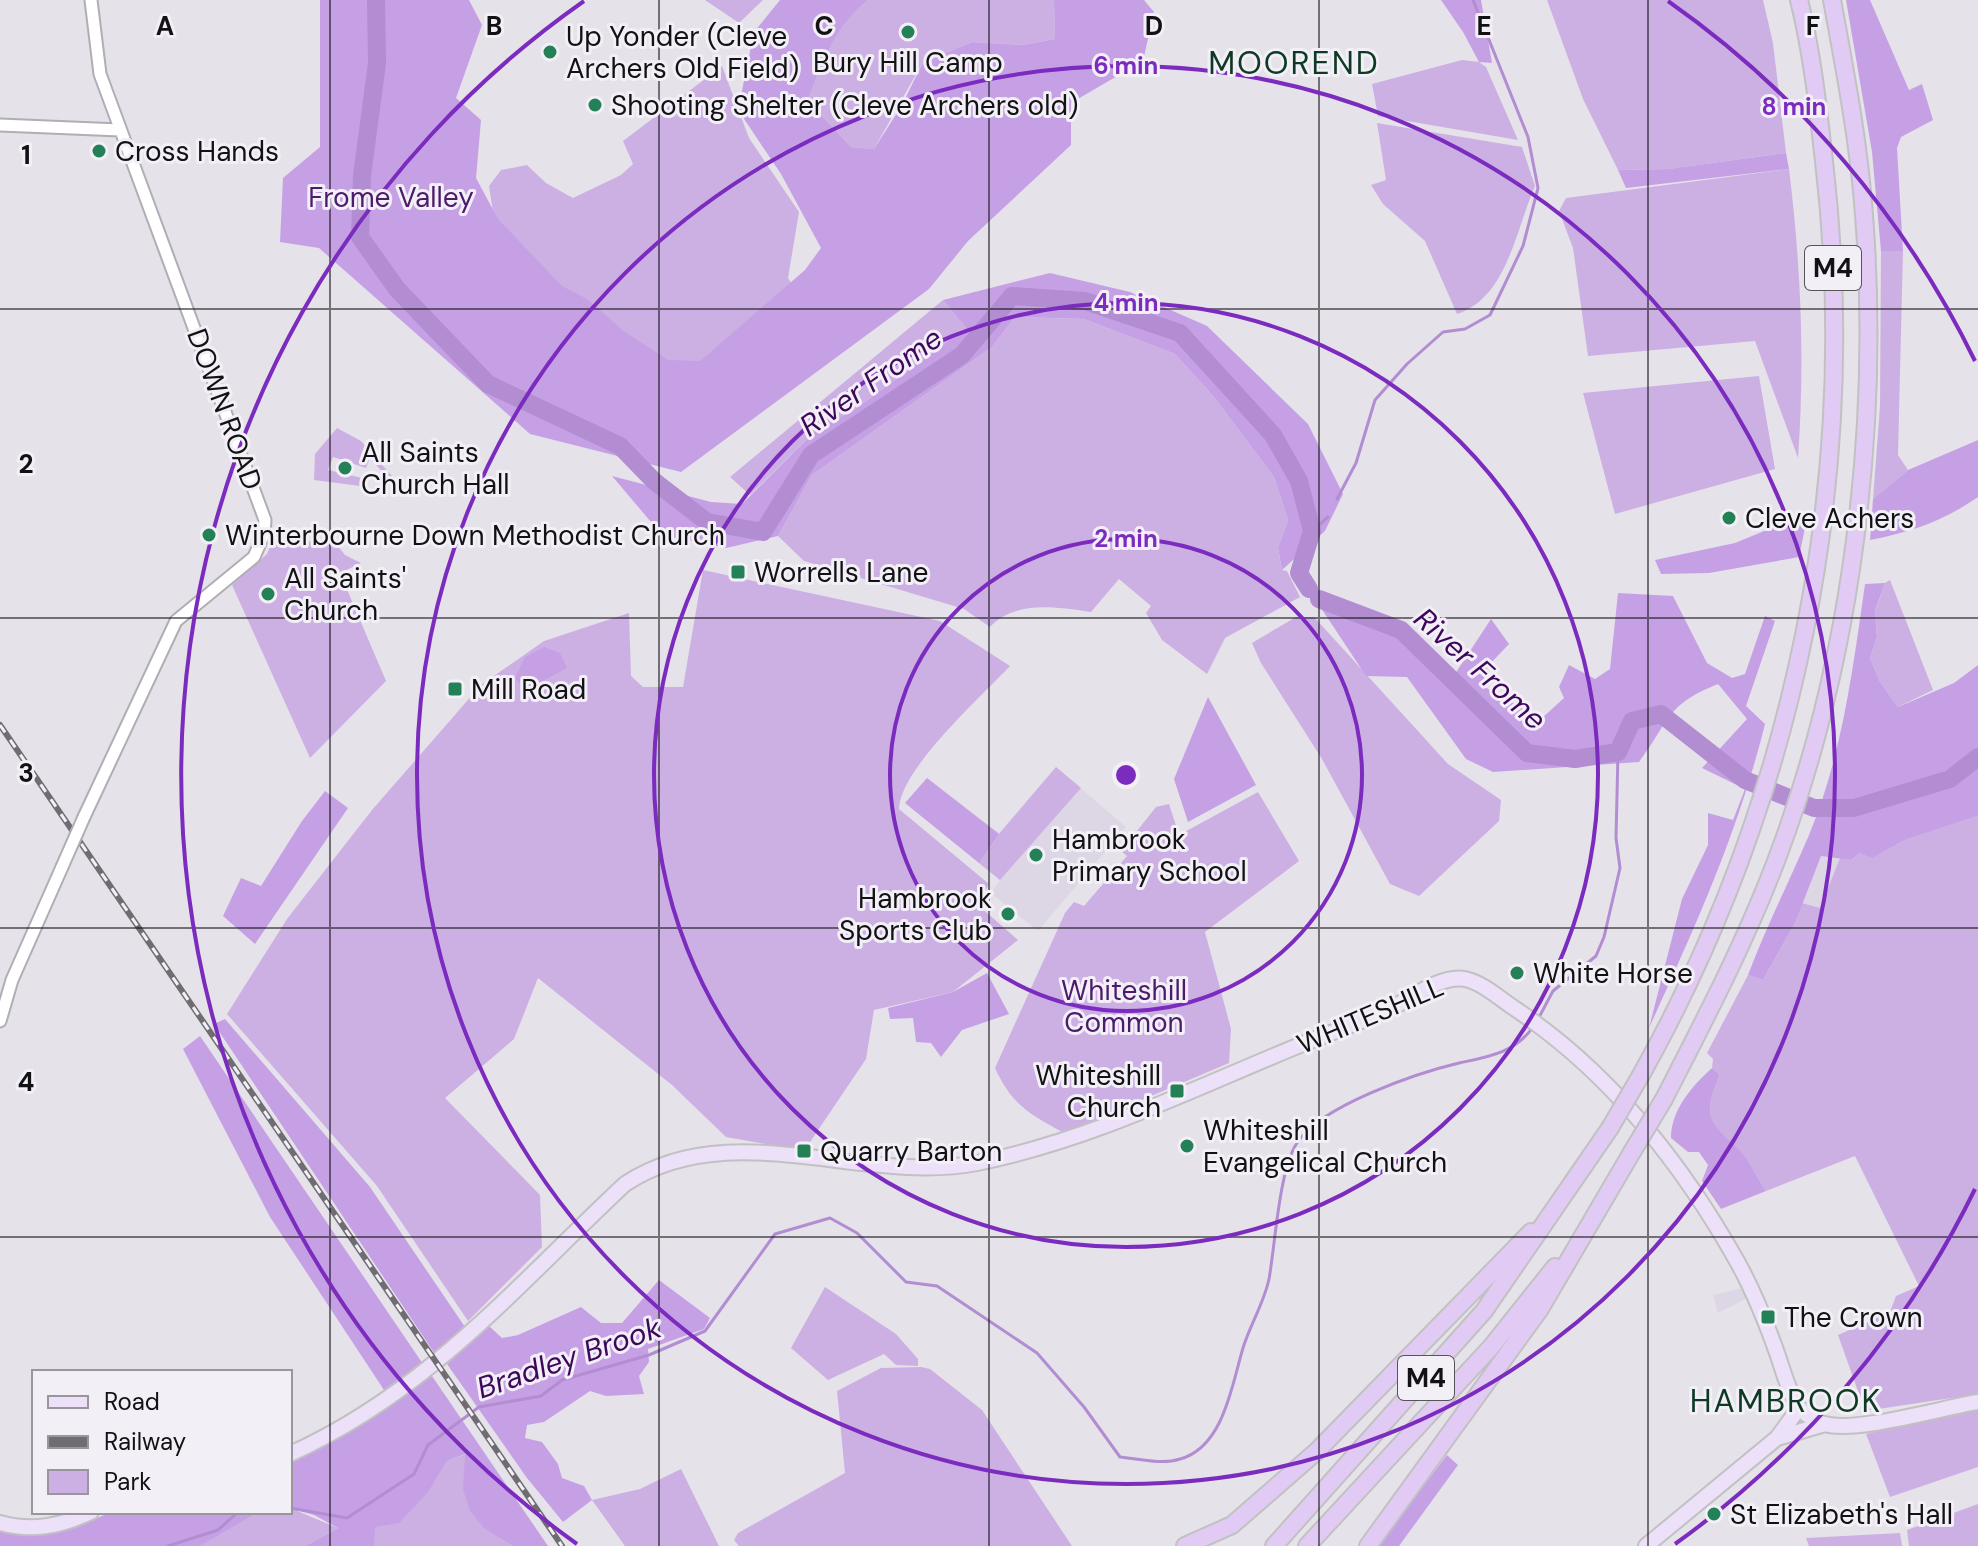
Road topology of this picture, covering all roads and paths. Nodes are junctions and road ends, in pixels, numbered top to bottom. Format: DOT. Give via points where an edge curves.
graph roads {
  1 [pos="91,0"];
  2 [pos="1799,0"];
  3 [pos="1832,0"];
  4 [pos="0,125"];
  5 [pos="120,130"];
  6 [pos="0,1021"];
  7 [pos="1564,1199"];
  8 [pos="1591,1221"];
  9 [pos="1978,1402"];
  10 [pos="1799,1408"];
  11 [pos="1825,1424"];
  12 [pos="1777,1438"];
  13 [pos="292,1453"];
  14 [pos="87,1514"];
  15 [pos="0,1523"];
  16 [pos="1185,1546"];
  17 [pos="1274,1546"];
  18 [pos="1307,1546"];
  19 [pos="1368,1546"];
  20 [pos="1646,1546"];
  1 -- 5 [label="street, DOWN ROAD" via="100,74"];
  2 -- 7 [label="highway, M4, bridge" via="1820,123 1835,307 1833,426 1812,592 1785,722 1748,840 1687,994"];
  3 -- 8 [label="highway, M4, bridge" via="1853,119 1869,316 1866,426 1847,579 1816,729 1779,854 1664,1099"];
  4 -- 5 [label="street"];
  5 -- 6 [label="street, DOWN ROAD, bridge" via="265,520 264,534 254,557 176,621 12,980"];
  7 -- 16 [label="highway, M4" via="1340,1429 1232,1525"];
  7 -- 17 [label="highway, M4" via="1484,1311"];
  8 -- 18 [label="highway, M4" via="1492,1346"];
  8 -- 19 [label="highway, M4" via="1540,1309"];
  9 -- 11 [label="main road" via="1850,1426"];
  10 -- 11 [label="main road"];
  10 -- 12 [label="main road"];
  10 -- 13 [label="main road, WHITESHILL" via="1759,1305 1702,1203 1638,1117 1552,1036 1465,979 1444,982 1141,1113 980,1162 944,1168 877,1167 720,1151 655,1168 617,1191 450,1353"];
  11 -- 12 [label="main road"];
  12 -- 20 [label="main road"];
  14 -- 15 [label="main road" via="46,1527"];
}
